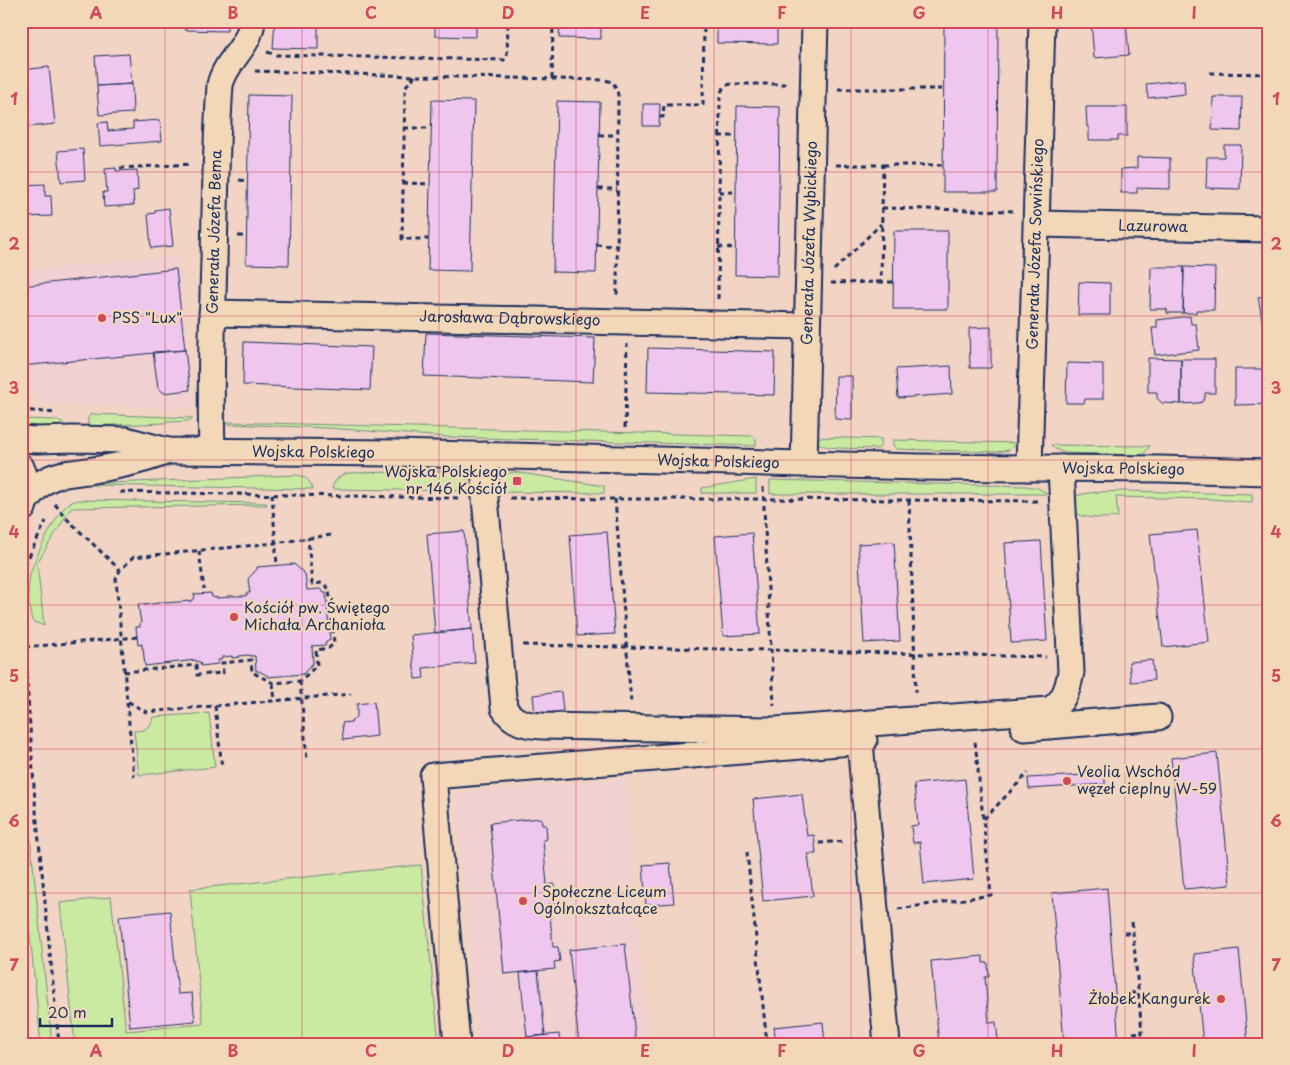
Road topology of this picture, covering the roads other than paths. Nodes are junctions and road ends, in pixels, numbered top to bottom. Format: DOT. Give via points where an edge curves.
graph roads {
  1 [pos="252,21"];
  2 [pos="815,21"];
  3 [pos="1042,21"];
  4 [pos="1029,217"];
  5 [pos="1269,229"];
  6 [pos="212,313"];
  7 [pos="806,326"];
  8 [pos="21,439"];
  9 [pos="168,451"];
  10 [pos="212,451"];
  11 [pos="485,455"];
  12 [pos="804,464"];
  13 [pos="21,466"];
  14 [pos="1029,468"];
  15 [pos="1061,468"];
  16 [pos="1269,472"];
  17 [pos="23,507"];
  18 [pos="1158,717"];
  19 [pos="860,742"];
  20 [pos="457,1044"];
  21 [pos="887,1044"];
  1 -- 6 [label="street, Generała Józefa Bema" via="241,66 223,74 220,85"];
  2 -- 7 [label="street, Generała Józefa Wybickiego"];
  3 -- 4 [label="street, Generała Józefa Sowińskiego"];
  4 -- 5 [label="street, Lazurowa"];
  4 -- 14 [label="street, Generała Józefa Sowińskiego"];
  6 -- 7 [label="street, Jarosława Dąbrowskiego"];
  6 -- 10 [label="street, Generała Józefa Bema"];
  7 -- 12 [label="street, Generała Józefa Wybickiego"];
  8 -- 9 [label="street, Wojska Polskiego" via="126,440"];
  9 -- 10 [label="street, Wojska Polskiego"];
  9 -- 17 [label="street, Wojska Polskiego" via="127,465 50,478 34,491"];
  10 -- 11 [label="street, Wojska Polskiego"];
  11 -- 12 [label="street, Wojska Polskiego"];
  11 -- 15 [label="street" via="485,498 504,708 508,716 533,726 776,730 1049,710 1061,701 1071,672"];
  12 -- 14 [label="street, Wojska Polskiego"];
  13 -- 17 [label="street" via="27,492"];
  14 -- 15 [label="street, Wojska Polskiego"];
  15 -- 16 [label="street, Wojska Polskiego"];
  18 -- 19 [label="street"];
  19 -- 20 [label="street" via="433,776"];
  19 -- 21 [label="street"];
}
